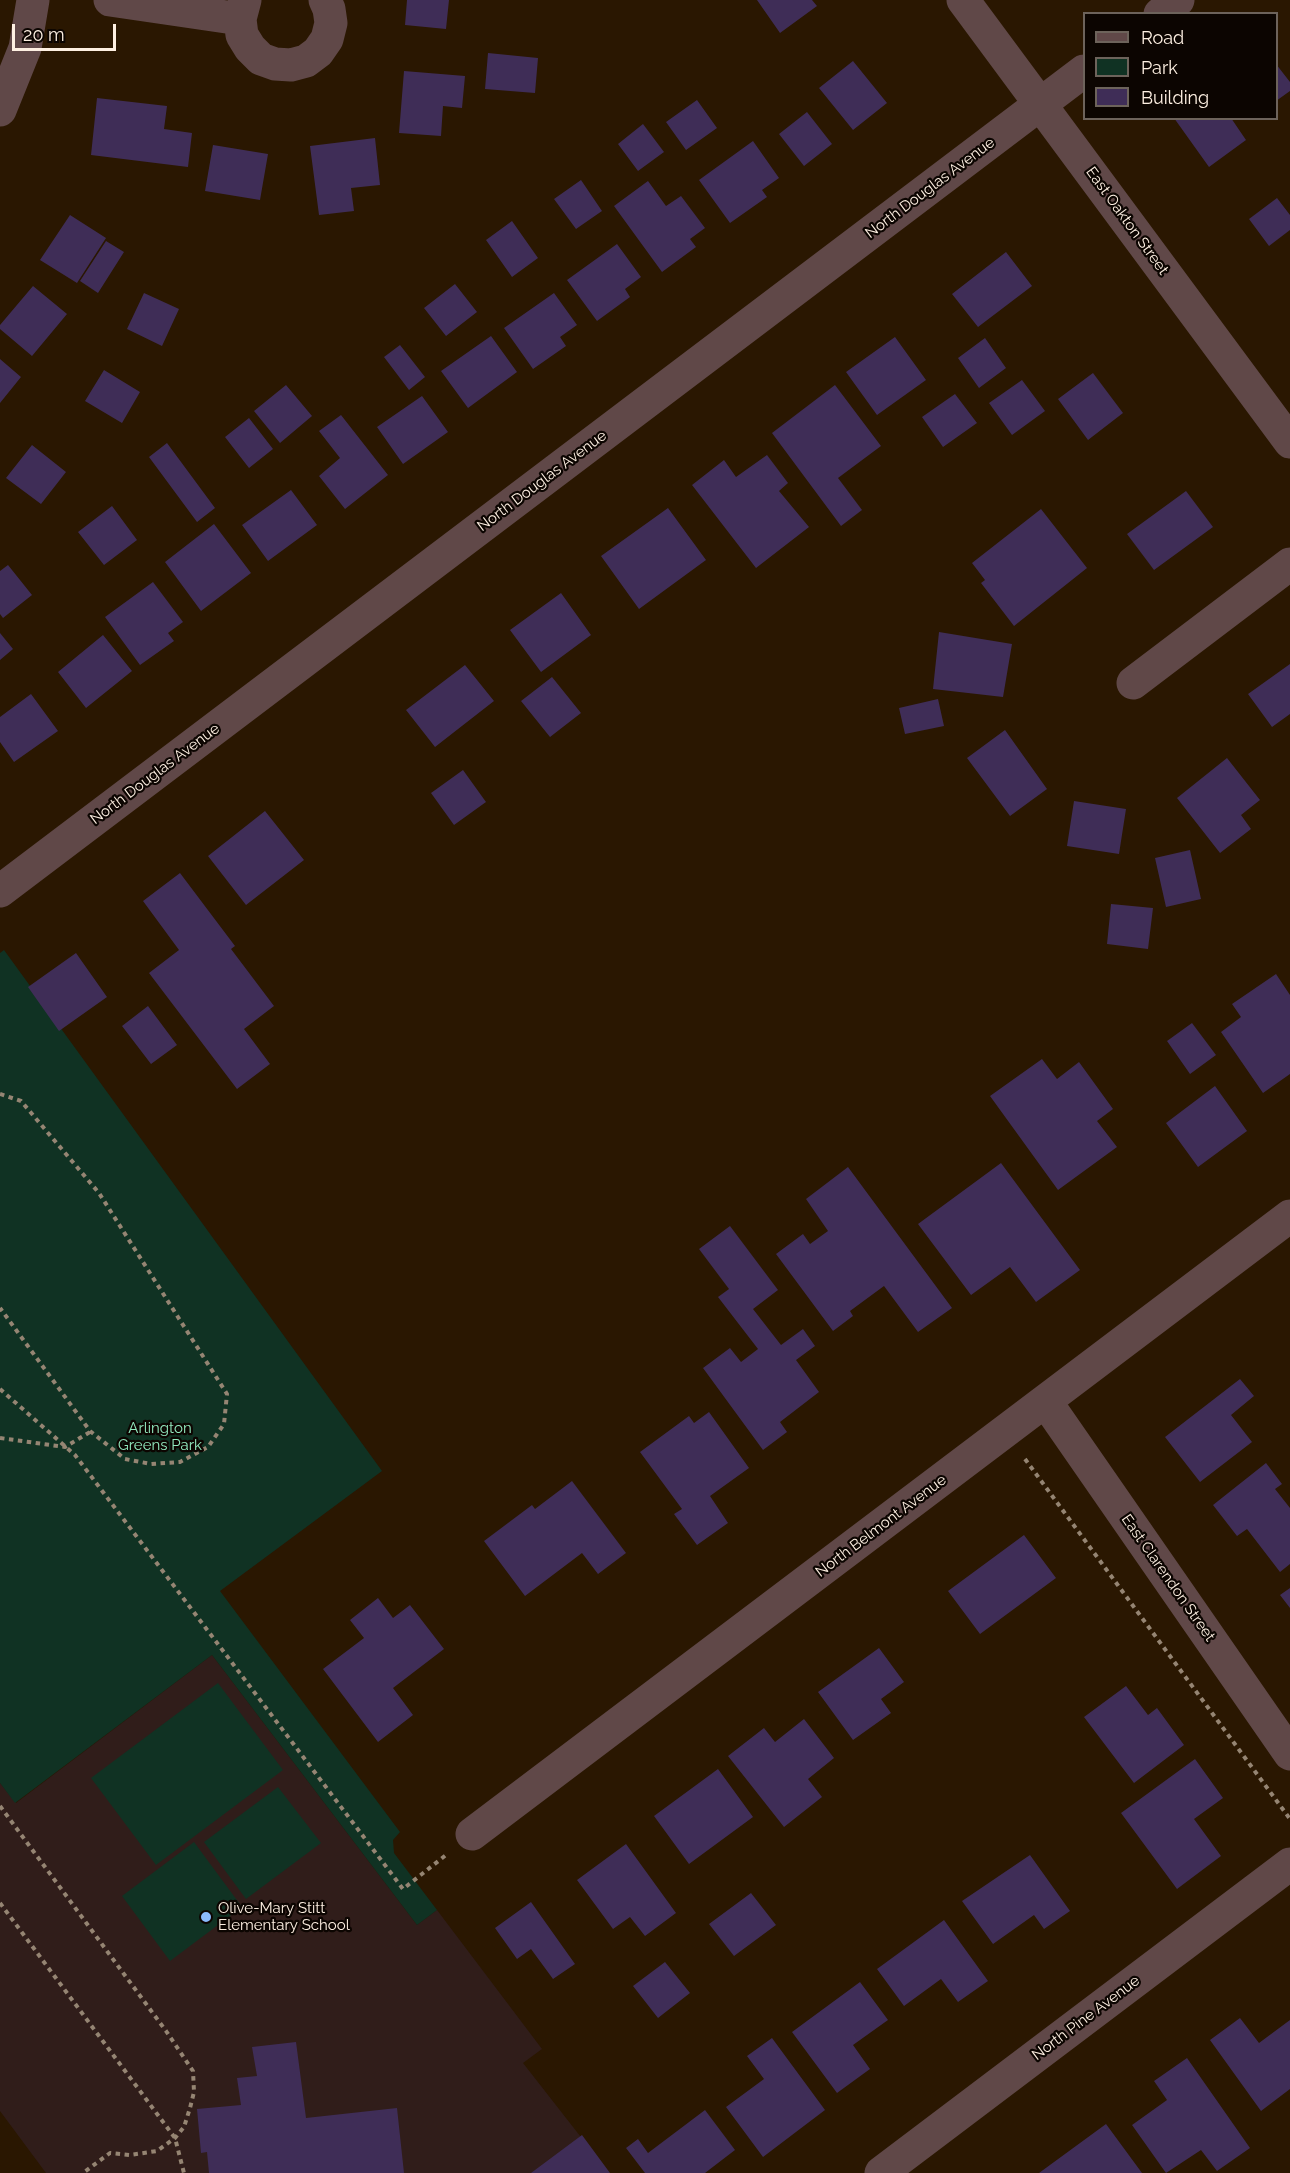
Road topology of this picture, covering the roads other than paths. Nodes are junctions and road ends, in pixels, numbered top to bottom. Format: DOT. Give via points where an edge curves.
graph roads {
  1 [pos="33,0"];
  2 [pos="110,0"];
  3 [pos="325,0"];
  4 [pos="963,0"];
  5 [pos="1178,0"];
  6 [pos="243,10"];
  7 [pos="1163,12"];
  8 [pos="1083,72"];
  9 [pos="1041,103"];
  10 [pos="0,110"];
  11 [pos="1290,442"];
  12 [pos="1290,564"];
  13 [pos="1133,683"];
  14 [pos="0,891"];
  15 [pos="1290,1216"];
  16 [pos="1046,1402"];
  17 [pos="1290,1754"];
  18 [pos="472,1834"];
  19 [pos="1290,1864"];
  20 [pos="881,2173"];
  1 -- 10 [label="street" via="25,48"];
  2 -- 6 [label="street"];
  3 -- 6 [label="street" via="331,23 327,39 306,61 291,65 261,59 249,48 242,34"];
  4 -- 9 [label="street, East Oakton Street"];
  5 -- 7 [label="street"];
  8 -- 9 [label="street, North Douglas Avenue"];
  9 -- 11 [label="street, East Oakton Street"];
  9 -- 14 [label="street, North Douglas Avenue"];
  12 -- 13 [label="street"];
  15 -- 16 [label="street, North Belmont Avenue"];
  16 -- 17 [label="street, East Clarendon Street"];
  16 -- 18 [label="street, North Belmont Avenue"];
  19 -- 20 [label="street, North Pine Avenue"];
}
